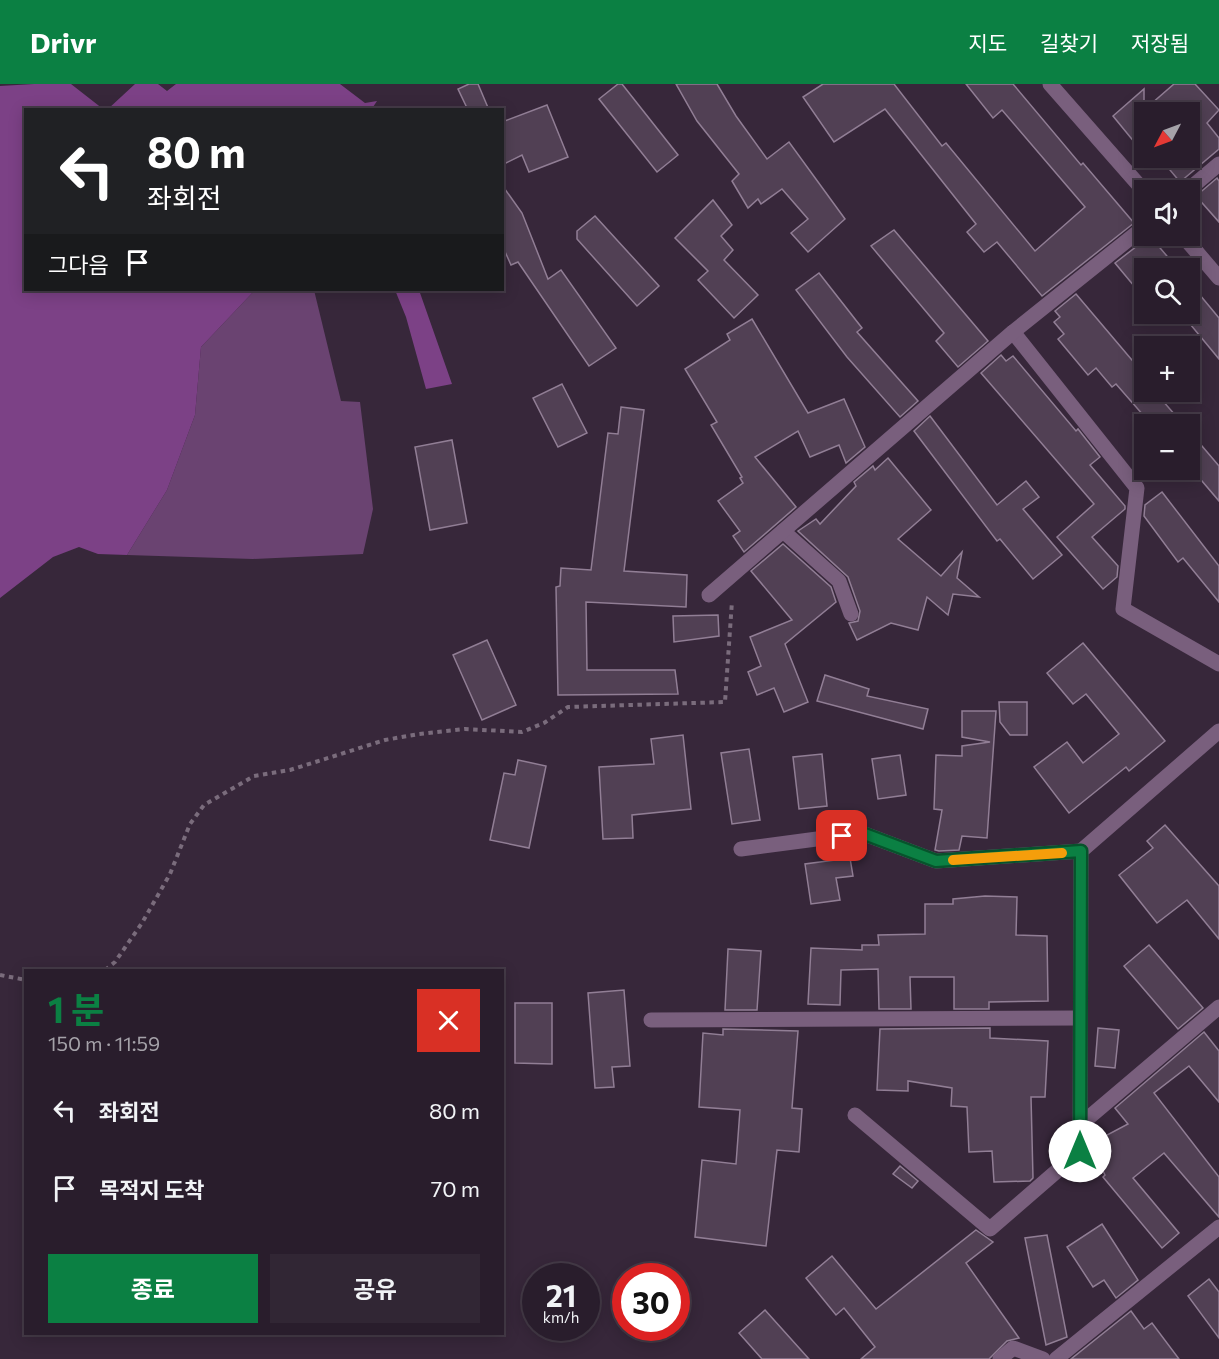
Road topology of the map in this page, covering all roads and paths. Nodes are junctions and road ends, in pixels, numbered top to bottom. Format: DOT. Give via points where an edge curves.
graph roads {
  1 [pos="1050,84"];
  2 [pos="1219,164"];
  3 [pos="1134,180"];
  4 [pos="1200,180"];
  5 [pos="1134,235"];
  6 [pos="1192,246"];
  7 [pos="1219,278"];
  8 [pos="1013,332"];
  9 [pos="783,531"];
  10 [pos="734,574"];
  11 [pos="709,595"];
  12 [pos="852,614"];
  13 [pos="1219,664"];
  14 [pos="1219,731"];
  15 [pos="741,849"];
  16 [pos="1081,851"];
  17 [pos="106,969"];
  18 [pos="0,975"];
  19 [pos="24,980"];
  20 [pos="1219,1007"];
  21 [pos="1080,1018"];
  22 [pos="651,1020"];
  23 [pos="855,1115"];
  24 [pos="1080,1125"];
  25 [pos="1219,1227"];
  26 [pos="1000,1359"];
  27 [pos="1043,1359"];
  28 [pos="1056,1359"];
  1 -- 3 [label="street"];
  2 -- 4 [label="street"];
  5 -- 8 [label="street"];
  6 -- 7 [label="street"];
  8 -- 9 [label="street"];
  8 -- 13 [label="street" via="1137,488 1123,609"];
  9 -- 10 [label="street"];
  9 -- 12 [label="street" via="839,581"];
  10 -- 11 [label="street"];
  10 -- 17 [label="path" via="725,702 568,707 522,732 465,729 419,734 385,740 290,770 254,776 199,812 142,923"];
  14 -- 16 [label="street"];
  15 -- 16 [label="street" via="862,833 936,861"];
  16 -- 21 [label="street"];
  18 -- 19 [label="path"];
  20 -- 24 [label="street"];
  21 -- 22 [label="street"];
  21 -- 24 [label="street"];
  23 -- 24 [label="street" via="990,1228 1080,1151"];
  25 -- 28 [label="street"];
  26 -- 27 [label="street" via="1013,1348"];
}
